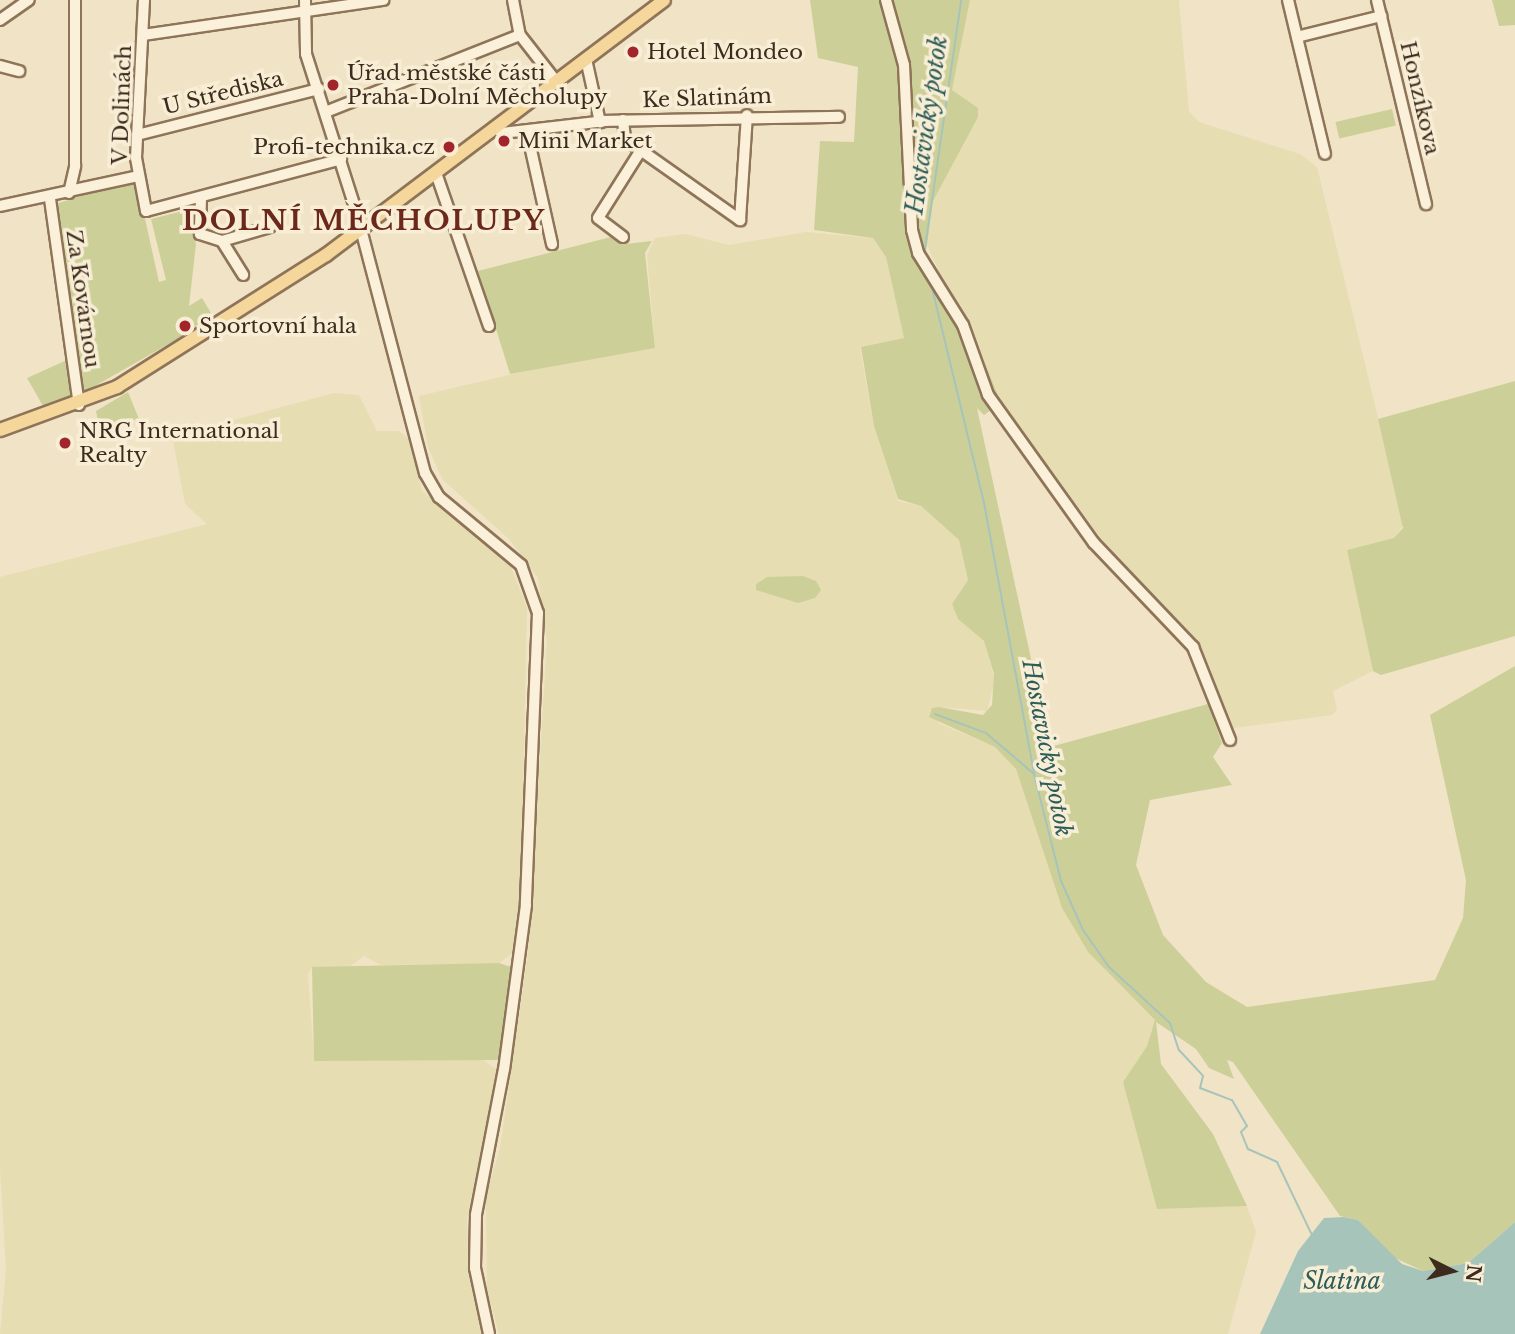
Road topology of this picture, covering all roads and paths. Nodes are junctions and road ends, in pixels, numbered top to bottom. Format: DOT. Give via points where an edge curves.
graph roads {
  1 [pos="29,0"];
  2 [pos="75,0"];
  3 [pos="144,0"];
  4 [pos="305,0"];
  5 [pos="383,0"];
  6 [pos="513,0"];
  7 [pos="664,0"];
  8 [pos="886,0"];
  9 [pos="1288,0"];
  10 [pos="1377,0"];
  11 [pos="305,15"];
  12 [pos="1381,16"];
  13 [pos="0,20"];
  14 [pos="143,35"];
  15 [pos="520,35"];
  16 [pos="1297,37"];
  17 [pos="0,57"];
  18 [pos="586,59"];
  19 [pos="0,66"];
  20 [pos="19,71"];
  21 [pos="556,81"];
  22 [pos="319,89"];
  23 [pos="328,111"];
  24 [pos="747,115"];
  25 [pos="839,117"];
  26 [pos="623,120"];
  27 [pos="600,122"];
  28 [pos="496,128"];
  29 [pos="527,132"];
  30 [pos="137,135"];
  31 [pos="641,150"];
  32 [pos="1325,154"];
  33 [pos="341,159"];
  34 [pos="436,173"];
  35 [pos="139,176"];
  36 [pos="69,193"];
  37 [pos="201,199"];
  38 [pos="50,200"];
  39 [pos="1426,204"];
  40 [pos="0,206"];
  41 [pos="270,228"];
  42 [pos="360,230"];
  43 [pos="623,237"];
  44 [pos="222,241"];
  45 [pos="552,244"];
  46 [pos="243,275"];
  47 [pos="489,326"];
  48 [pos="79,405"];
  49 [pos="0,430"];
  50 [pos="1230,740"];
  51 [pos="489,1334"];
  1 -- 13 [label="street"];
  2 -- 36 [label="street" via="75,166"];
  3 -- 14 [label="street, V Dolinách"];
  4 -- 11 [label="street"];
  5 -- 11 [label="street"];
  6 -- 15 [label="street"];
  7 -- 18 [label="main road"];
  8 -- 50 [label="street" via="904,65 912,230 918,253 962,325 989,395 1094,543 1193,647"];
  9 -- 16 [label="street"];
  10 -- 12 [label="street, Honzíkova"];
  11 -- 14 [label="street"];
  11 -- 22 [label="street" via="306,54"];
  12 -- 16 [label="street"];
  12 -- 39 [label="street, Honzíkova"];
  14 -- 30 [label="street, V Dolinách"];
  15 -- 21 [label="street"];
  15 -- 23 [label="street"];
  16 -- 32 [label="street"];
  17 -- 19 [label="street"];
  18 -- 21 [label="main road"];
  18 -- 27 [label="street"];
  19 -- 20 [label="street"];
  21 -- 28 [label="main road"];
  22 -- 23 [label="street"];
  22 -- 30 [label="street, U Střediska"];
  23 -- 33 [label="street"];
  24 -- 25 [label="street, Ke Slatinám"];
  24 -- 26 [label="street, Ke Slatinám"];
  24 -- 31 [label="street" via="740,220"];
  26 -- 27 [label="street, Ke Slatinám"];
  26 -- 31 [label="street" via="625,139"];
  27 -- 29 [label="street, Ke Slatinám"];
  28 -- 29 [label="street, Ke Slatinám" via="502,134"];
  28 -- 34 [label="main road"];
  29 -- 45 [label="street"];
  30 -- 35 [label="street, V Dolinách"];
  31 -- 43 [label="street" via="598,218"];
  33 -- 37 [label="street"];
  33 -- 42 [label="street"];
  34 -- 42 [label="main road"];
  34 -- 47 [label="street"];
  35 -- 36 [label="street"];
  35 -- 37 [label="street, V Dolinách" via="146,211"];
  36 -- 38 [label="street"];
  37 -- 44 [label="street" via="200,234"];
  38 -- 40 [label="street"];
  38 -- 48 [label="street, Za Kovárnou"];
  41 -- 44 [label="street"];
  42 -- 48 [label="main road" via="124,383"];
  42 -- 51 [label="street" via="433,490 521,565 537,613 526,905 504,1069 476,1215 475,1268"];
  44 -- 46 [label="street"];
  48 -- 49 [label="main road"];
}
